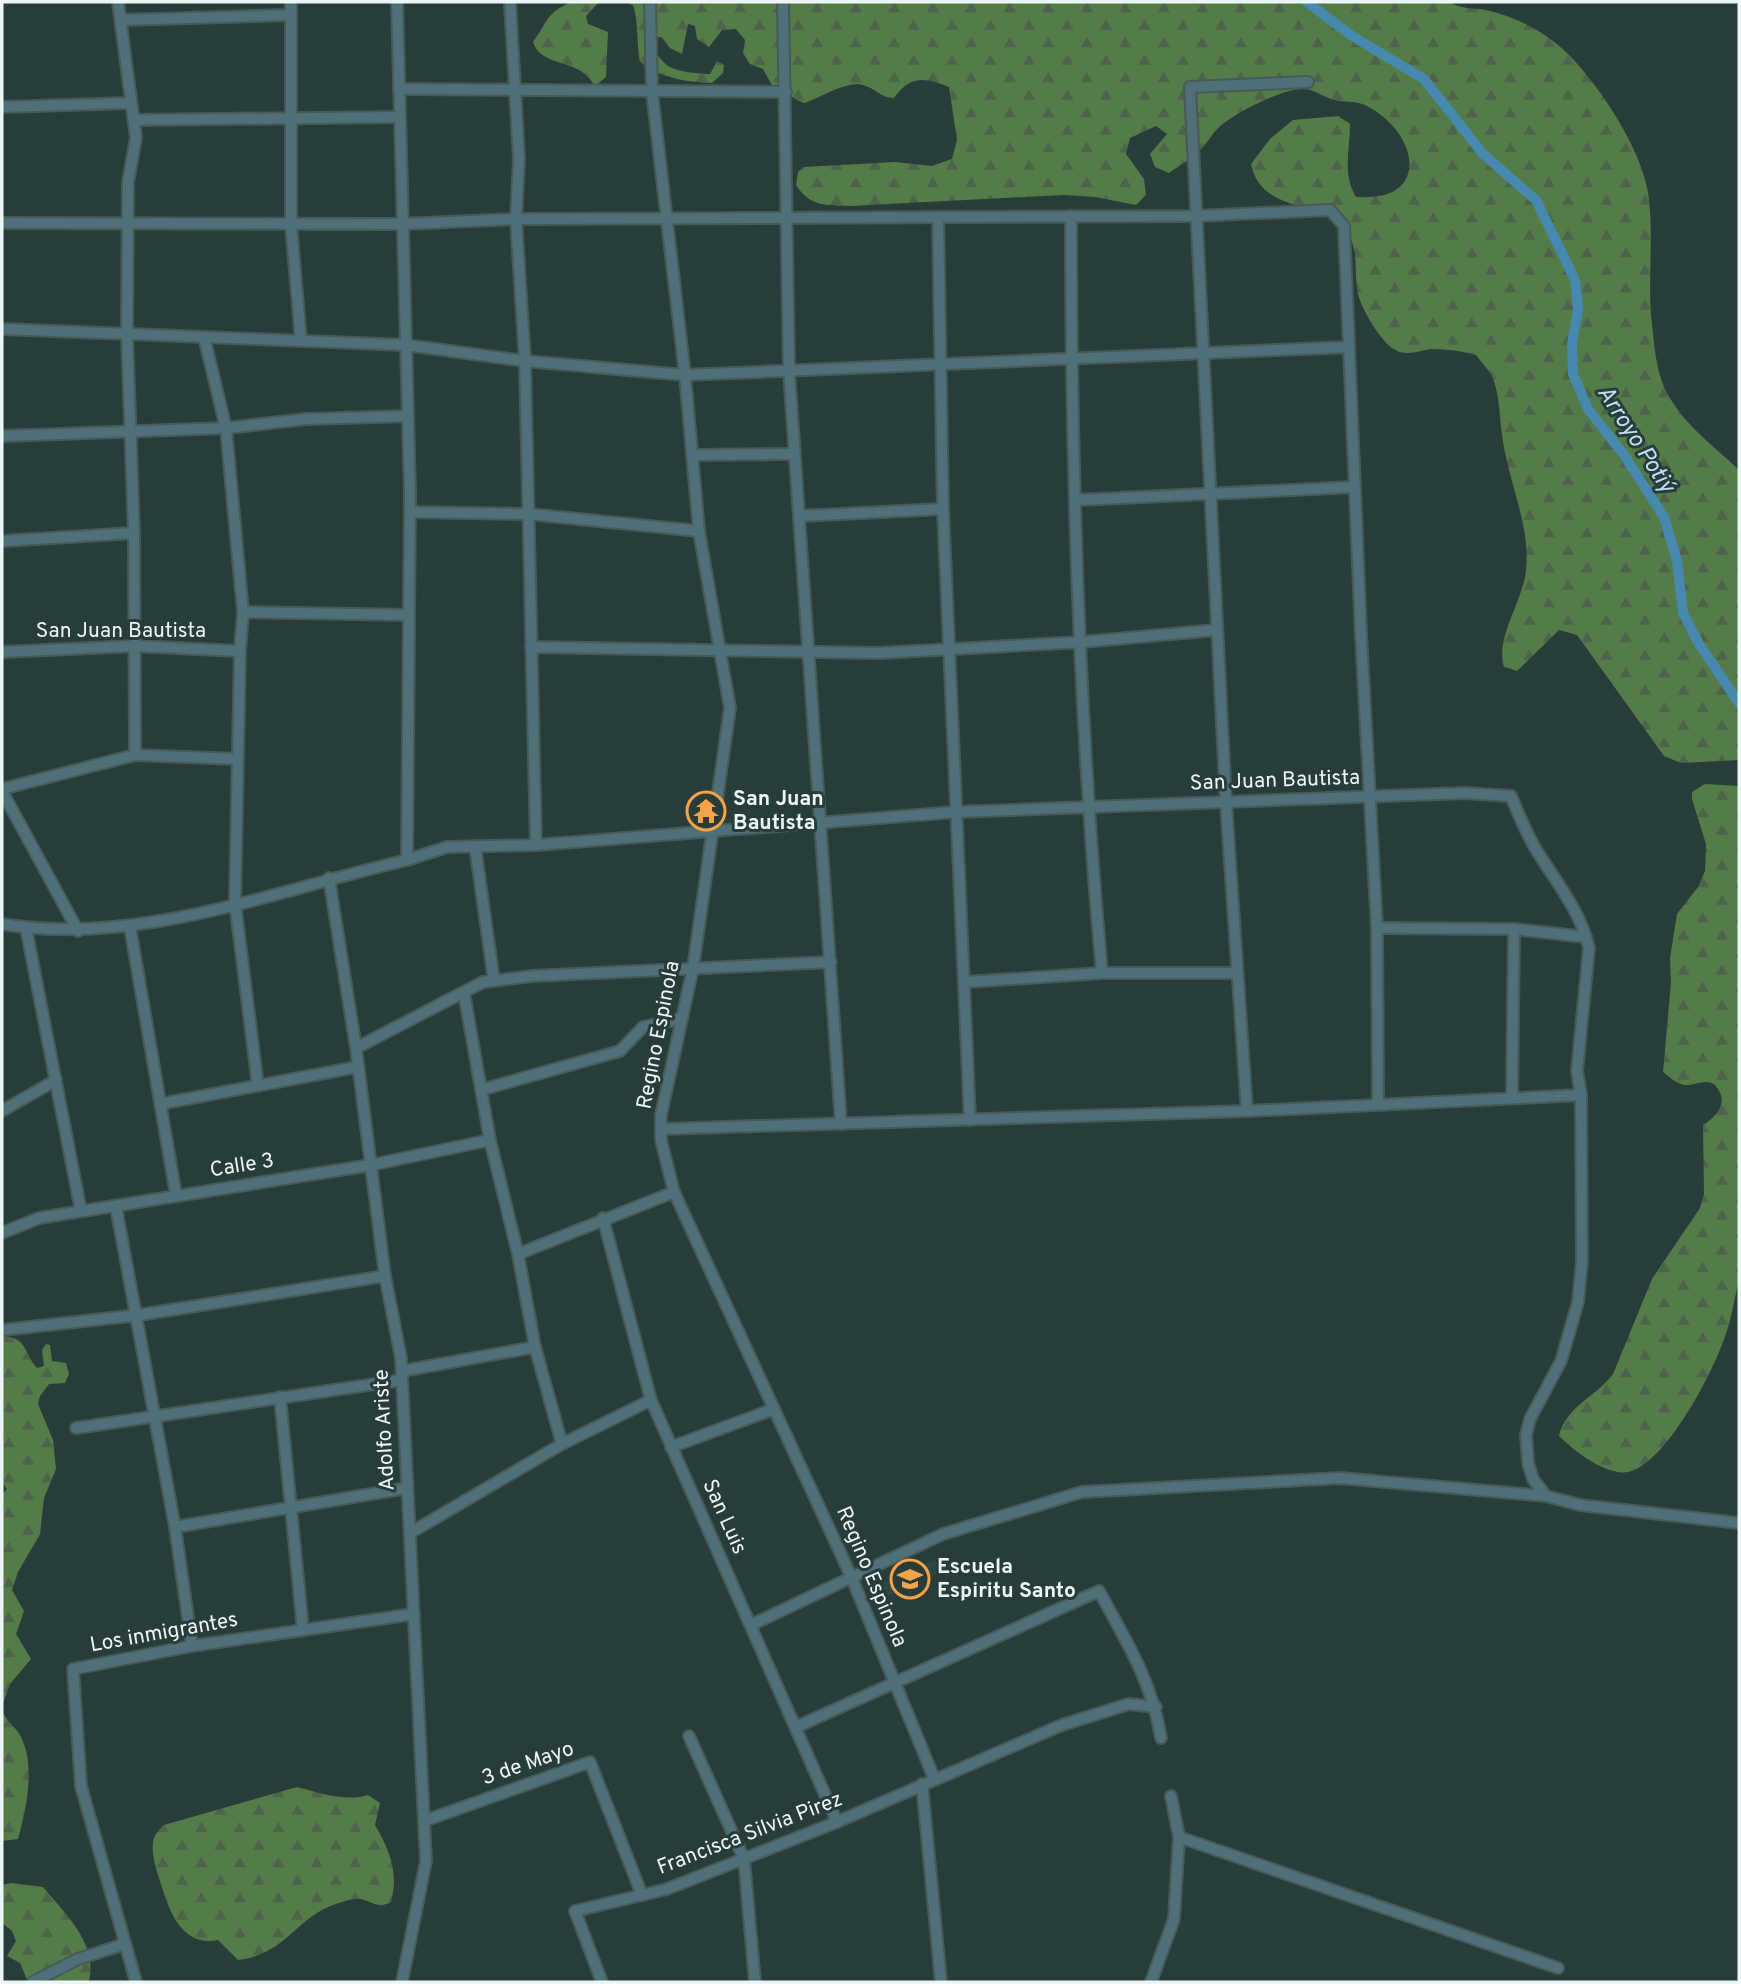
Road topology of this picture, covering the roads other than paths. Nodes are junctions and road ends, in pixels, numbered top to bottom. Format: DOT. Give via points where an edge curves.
graph roads {
  1 [pos="118,2"];
  2 [pos="291,2"];
  3 [pos="397,2"];
  4 [pos="510,2"];
  5 [pos="650,2"];
  6 [pos="783,2"];
  7 [pos="291,15"];
  8 [pos="121,20"];
  9 [pos="1308,82"];
  10 [pos="399,89"];
  11 [pos="515,91"];
  12 [pos="652,92"];
  13 [pos="786,92"];
  14 [pos="131,103"];
  15 [pos="2,107"];
  16 [pos="400,117"];
  17 [pos="291,118"];
  18 [pos="134,120"];
  19 [pos="1071,216"];
  20 [pos="1196,216"];
  21 [pos="938,217"];
  22 [pos="668,218"];
  23 [pos="785,218"];
  24 [pos="516,219"];
  25 [pos="2,223"];
  26 [pos="127,223"];
  27 [pos="291,224"];
  28 [pos="403,224"];
  29 [pos="2,329"];
  30 [pos="127,334"];
  31 [pos="204,337"];
  32 [pos="301,341"];
  33 [pos="406,345"];
  34 [pos="1349,347"];
  35 [pos="1201,355"];
  36 [pos="1071,360"];
  37 [pos="525,361"];
  38 [pos="941,365"];
  39 [pos="789,371"];
  40 [pos="685,375"];
  41 [pos="408,416"];
  42 [pos="226,428"];
  43 [pos="130,432"];
  44 [pos="2,436"];
  45 [pos="794,454"];
  46 [pos="692,455"];
  47 [pos="1354,488"];
  48 [pos="1209,494"];
  49 [pos="1076,500"];
  50 [pos="943,509"];
  51 [pos="410,512"];
  52 [pos="528,514"];
  53 [pos="799,516"];
  54 [pos="699,531"];
  55 [pos="134,533"];
  56 [pos="2,541"];
  57 [pos="243,612"];
  58 [pos="409,615"];
  59 [pos="1216,630"];
  60 [pos="1082,642"];
  61 [pos="134,646"];
  62 [pos="531,647"];
  63 [pos="950,649"];
  64 [pos="240,651"];
  65 [pos="2,652"];
  66 [pos="722,653"];
  67 [pos="809,654"];
  68 [pos="135,755"];
  69 [pos="238,760"];
  70 [pos="2,790"];
  71 [pos="1371,797"];
  72 [pos="1226,803"];
  73 [pos="1087,806"];
  74 [pos="956,812"];
  75 [pos="818,821"];
  76 [pos="713,829"];
  77 [pos="536,845"];
  78 [pos="475,846"];
  79 [pos="407,860"];
  80 [pos="329,878"];
  81 [pos="234,903"];
  82 [pos="2,924"];
  83 [pos="130,927"];
  84 [pos="26,928"];
  85 [pos="1377,928"];
  86 [pos="1514,929"];
  87 [pos="78,931"];
  88 [pos="1587,937"];
  89 [pos="831,962"];
  90 [pos="693,968"];
  91 [pos="1102,973"];
  92 [pos="1236,973"];
  93 [pos="494,981"];
  94 [pos="966,982"];
  95 [pos="464,993"];
  96 [pos="679,1018"];
  97 [pos="356,1048"];
  98 [pos="357,1067"];
  99 [pos="56,1080"];
  100 [pos="258,1086"];
  101 [pos="484,1089"];
  102 [pos="1581,1096"];
  103 [pos="1512,1098"];
  104 [pos="1378,1103"];
  105 [pos="160,1104"];
  106 [pos="2,1111"];
  107 [pos="1247,1111"];
  108 [pos="970,1120"];
  109 [pos="841,1124"];
  110 [pos="661,1129"];
  111 [pos="490,1140"];
  112 [pos="370,1165"];
  113 [pos="674,1192"];
  114 [pos="176,1195"];
  115 [pos="116,1206"];
  116 [pos="81,1211"];
  117 [pos="603,1218"];
  118 [pos="2,1233"];
  119 [pos="518,1254"];
  120 [pos="385,1276"];
  121 [pos="139,1315"];
  122 [pos="2,1331"];
  123 [pos="535,1347"];
  124 [pos="402,1376"];
  125 [pos="280,1397"];
  126 [pos="651,1400"];
  127 [pos="774,1409"];
  128 [pos="156,1417"];
  129 [pos="76,1428"];
  130 [pos="562,1444"];
  131 [pos="671,1447"];
  132 [pos="408,1488"];
  133 [pos="1546,1496"];
  134 [pos="290,1509"];
  135 [pos="1739,1523"];
  136 [pos="175,1527"];
  137 [pos="410,1533"];
  138 [pos="851,1576"];
  139 [pos="414,1614"];
  140 [pos="751,1625"];
  141 [pos="303,1630"];
  142 [pos="192,1646"];
  143 [pos="895,1683"];
  144 [pos="1156,1707"];
  145 [pos="796,1727"];
  146 [pos="689,1737"];
  147 [pos="1161,1738"];
  148 [pos="934,1778"];
  149 [pos="922,1784"];
  150 [pos="1171,1796"];
  151 [pos="424,1821"];
  152 [pos="837,1822"];
  153 [pos="1179,1837"];
  154 [pos="744,1858"];
  155 [pos="642,1895"];
  156 [pos="125,1944"];
  157 [pos="1558,1968"];
  158 [pos="33,1982"];
  159 [pos="136,1982"];
  160 [pos="402,1982"];
  161 [pos="602,1982"];
  162 [pos="755,1982"];
  163 [pos="941,1982"];
  164 [pos="1151,1982"];
  1 -- 8 [label="street"];
  2 -- 7 [label="street"];
  3 -- 10 [label="street"];
  4 -- 11 [label="street"];
  5 -- 12 [label="street, Regino Espinola"];
  6 -- 13 [label="street"];
  7 -- 8 [label="street"];
  7 -- 17 [label="street"];
  8 -- 14 [label="street"];
  9 -- 20 [label="street" via="1190,87"];
  10 -- 11 [label="street"];
  10 -- 16 [label="street"];
  11 -- 12 [label="street"];
  11 -- 24 [label="street"];
  12 -- 13 [label="street"];
  12 -- 22 [label="street, Regino Espinola"];
  13 -- 23 [label="street"];
  14 -- 15 [label="street"];
  14 -- 18 [label="street"];
  16 -- 17 [label="street"];
  16 -- 28 [label="street"];
  17 -- 18 [label="street"];
  17 -- 27 [label="street"];
  18 -- 26 [label="street"];
  19 -- 20 [label="street"];
  19 -- 21 [label="street"];
  19 -- 36 [label="street"];
  20 -- 34 [label="street" via="1330,210 1344,226"];
  20 -- 35 [label="street"];
  21 -- 23 [label="street"];
  21 -- 38 [label="street"];
  22 -- 23 [label="street"];
  22 -- 24 [label="street"];
  22 -- 40 [label="street, Regino Espinola"];
  23 -- 39 [label="street"];
  24 -- 28 [label="street"];
  24 -- 37 [label="street"];
  25 -- 26 [label="street"];
  26 -- 27 [label="street"];
  26 -- 30 [label="street"];
  27 -- 28 [label="street"];
  27 -- 32 [label="street"];
  28 -- 33 [label="street"];
  29 -- 30 [label="street"];
  30 -- 31 [label="street"];
  30 -- 43 [label="street"];
  31 -- 32 [label="street"];
  31 -- 42 [label="street"];
  32 -- 33 [label="street"];
  33 -- 37 [label="street"];
  33 -- 41 [label="street"];
  34 -- 35 [label="street"];
  34 -- 47 [label="street"];
  35 -- 36 [label="street"];
  35 -- 48 [label="street"];
  36 -- 38 [label="street"];
  36 -- 49 [label="street"];
  37 -- 40 [label="street"];
  37 -- 52 [label="street"];
  38 -- 39 [label="street"];
  38 -- 50 [label="street"];
  39 -- 40 [label="street"];
  39 -- 45 [label="street"];
  40 -- 46 [label="street, Regino Espinola"];
  41 -- 42 [label="street" via="306,419"];
  41 -- 51 [label="street"];
  42 -- 43 [label="street"];
  42 -- 57 [label="street"];
  43 -- 44 [label="street"];
  43 -- 55 [label="street"];
  45 -- 46 [label="street"];
  45 -- 53 [label="street"];
  46 -- 54 [label="street, Regino Espinola"];
  47 -- 48 [label="street"];
  47 -- 71 [label="street"];
  48 -- 49 [label="street"];
  48 -- 59 [label="street"];
  49 -- 60 [label="street"];
  50 -- 53 [label="street"];
  50 -- 63 [label="street"];
  51 -- 52 [label="street"];
  51 -- 58 [label="street"];
  52 -- 54 [label="street"];
  52 -- 62 [label="street"];
  53 -- 67 [label="street"];
  54 -- 66 [label="street, Regino Espinola"];
  55 -- 56 [label="street"];
  55 -- 61 [label="street"];
  57 -- 58 [label="street"];
  57 -- 64 [label="street"];
  58 -- 79 [label="street"];
  59 -- 60 [label="street"];
  59 -- 72 [label="street"];
  60 -- 63 [label="street"];
  60 -- 73 [label="street"];
  61 -- 64 [label="street, San Juan Bautista"];
  61 -- 65 [label="street, San Juan Bautista"];
  61 -- 68 [label="street"];
  62 -- 66 [label="street"];
  62 -- 77 [label="street"];
  63 -- 67 [label="street"];
  63 -- 74 [label="street"];
  64 -- 69 [label="street"];
  66 -- 67 [label="street"];
  66 -- 76 [label="street, Regino Espinola" via="730,708"];
  67 -- 75 [label="street"];
  68 -- 69 [label="street"];
  68 -- 70 [label="street"];
  69 -- 81 [label="street"];
  70 -- 87 [label="street"];
  71 -- 72 [label="street, San Juan Bautista"];
  71 -- 85 [label="street"];
  71 -- 88 [label="street, San Juan Bautista" via="1511,796"];
  72 -- 73 [label="street, San Juan Bautista"];
  72 -- 92 [label="street"];
  73 -- 74 [label="street, San Juan Bautista"];
  73 -- 91 [label="street"];
  74 -- 75 [label="street, San Juan Bautista"];
  74 -- 94 [label="street"];
  75 -- 76 [label="street, San Juan Bautista"];
  75 -- 89 [label="street"];
  76 -- 77 [label="street, San Juan Bautista"];
  76 -- 90 [label="street, Regino Espinola"];
  77 -- 78 [label="street, San Juan Bautista"];
  78 -- 79 [label="street, San Juan Bautista" via="447,847"];
  78 -- 93 [label="street"];
  79 -- 80 [label="street, San Juan Bautista"];
  80 -- 81 [label="street, San Juan Bautista"];
  80 -- 97 [label="street, Adolfo Ariste"];
  81 -- 83 [label="street, San Juan Bautista"];
  81 -- 100 [label="street"];
  82 -- 84 [label="street, San Juan Bautista"];
  83 -- 87 [label="street, San Juan Bautista"];
  83 -- 105 [label="street"];
  84 -- 87 [label="street, San Juan Bautista"];
  84 -- 99 [label="street"];
  85 -- 86 [label="street"];
  85 -- 104 [label="street"];
  86 -- 88 [label="street"];
  86 -- 103 [label="street"];
  88 -- 102 [label="street" via="1577,1071"];
  89 -- 90 [label="street"];
  89 -- 109 [label="street"];
  90 -- 93 [label="street"];
  90 -- 96 [label="street, Regino Espinola"];
  91 -- 92 [label="street"];
  91 -- 94 [label="street"];
  92 -- 107 [label="street"];
  93 -- 95 [label="street"];
  94 -- 108 [label="street"];
  95 -- 97 [label="street"];
  95 -- 101 [label="street"];
  96 -- 101 [label="street" via="642,1027 620,1051"];
  96 -- 110 [label="street, Regino Espinola"];
  97 -- 98 [label="street, Adolfo Ariste"];
  98 -- 100 [label="street"];
  98 -- 112 [label="street, Adolfo Ariste"];
  99 -- 106 [label="street"];
  99 -- 116 [label="street"];
  100 -- 105 [label="street"];
  101 -- 111 [label="street"];
  102 -- 103 [label="street"];
  102 -- 133 [label="street" via="1578,1302 1561,1361 1526,1435 1533,1479"];
  103 -- 104 [label="street"];
  104 -- 107 [label="street"];
  105 -- 114 [label="street"];
  107 -- 108 [label="street"];
  108 -- 109 [label="street"];
  109 -- 110 [label="street"];
  110 -- 113 [label="street, Regino Espinola"];
  111 -- 112 [label="street, Calle 3"];
  111 -- 119 [label="street"];
  112 -- 114 [label="street, Calle 3"];
  112 -- 120 [label="street, Adolfo Ariste"];
  113 -- 117 [label="street"];
  113 -- 127 [label="street, Regino Espinola"];
  114 -- 115 [label="street, Calle 3"];
  115 -- 116 [label="street, Calle 3"];
  115 -- 121 [label="street"];
  116 -- 118 [label="street, Calle 3" via="39,1218"];
  117 -- 119 [label="street"];
  117 -- 126 [label="street, San Luis"];
  119 -- 123 [label="street"];
  120 -- 121 [label="street"];
  120 -- 124 [label="street, Adolfo Ariste"];
  121 -- 122 [label="street"];
  121 -- 128 [label="street"];
  123 -- 124 [label="street"];
  123 -- 130 [label="street"];
  124 -- 125 [label="street"];
  124 -- 132 [label="street, Adolfo Ariste"];
  125 -- 128 [label="street"];
  125 -- 134 [label="street"];
  126 -- 130 [label="street"];
  126 -- 131 [label="street, San Luis"];
  127 -- 131 [label="street"];
  127 -- 138 [label="street, Regino Espinola"];
  128 -- 129 [label="street"];
  128 -- 136 [label="street"];
  130 -- 137 [label="street"];
  131 -- 140 [label="street, San Luis"];
  132 -- 134 [label="street"];
  132 -- 137 [label="street, Adolfo Ariste"];
  133 -- 135 [label="street" via="1580,1505"];
  133 -- 138 [label="street" via="1340,1478 1082,1492 943,1534"];
  134 -- 136 [label="street"];
  134 -- 141 [label="street"];
  136 -- 142 [label="street"];
  137 -- 139 [label="street, Adolfo Ariste"];
  138 -- 140 [label="street"];
  138 -- 143 [label="street, Regino Espinola"];
  139 -- 141 [label="street, Los inmigrantes"];
  139 -- 151 [label="street, Adolfo Ariste"];
  140 -- 145 [label="street, San Luis"];
  141 -- 142 [label="street, Los inmigrantes"];
  142 -- 156 [label="street, Los inmigrantes" via="73,1669 80,1786"];
  143 -- 144 [label="street" via="1099,1591 1146,1678"];
  143 -- 145 [label="street"];
  143 -- 148 [label="street, Regino Espinola"];
  144 -- 147 [label="street"];
  144 -- 148 [label="street, Francisca Silvia Pirez" via="1129,1704 1062,1725"];
  145 -- 152 [label="street, San Luis"];
  146 -- 154 [label="street"];
  148 -- 149 [label="street, Francisca Silvia Pirez"];
  149 -- 152 [label="street, Francisca Silvia Pirez"];
  149 -- 163 [label="street"];
  150 -- 153 [label="street"];
  151 -- 155 [label="street, 3 de Mayo" via="590,1762"];
  151 -- 160 [label="street, Adolfo Ariste" via="426,1861"];
  152 -- 154 [label="street, Francisca Silvia Pirez"];
  153 -- 157 [label="street"];
  153 -- 164 [label="street" via="1174,1919"];
  154 -- 155 [label="street, Francisca Silvia Pirez"];
  154 -- 162 [label="street"];
  155 -- 161 [label="street, Francisca Silvia Pirez" via="575,1911"];
  156 -- 158 [label="street" via="78,1959"];
  156 -- 159 [label="street, Los inmigrantes"];
}
